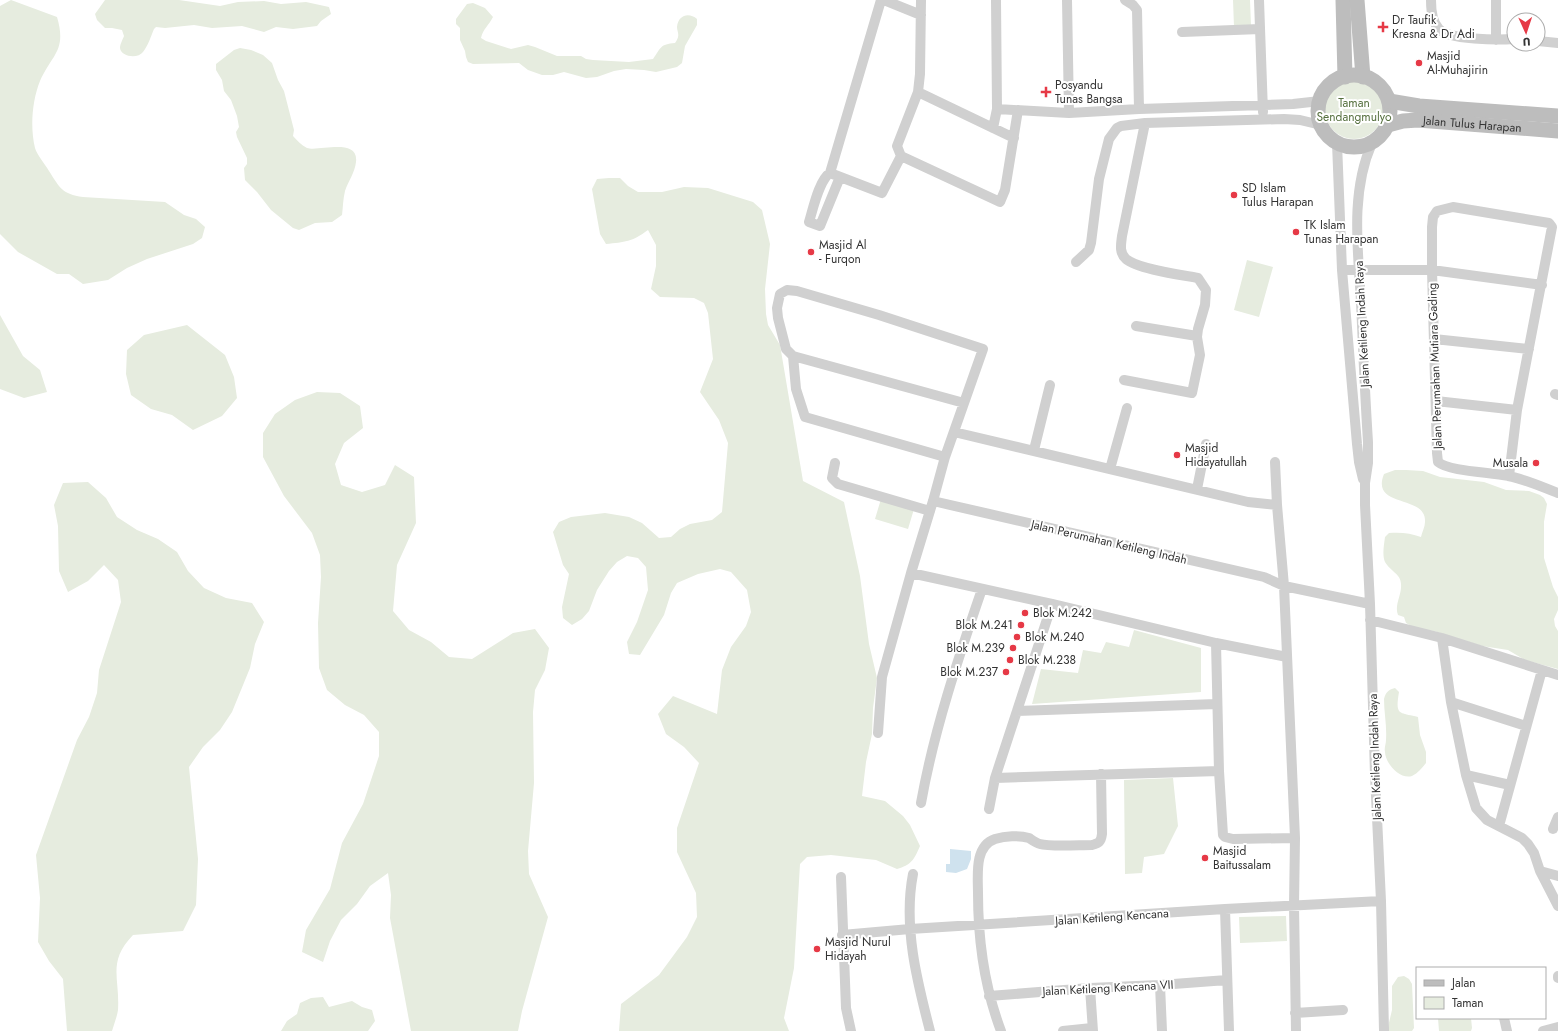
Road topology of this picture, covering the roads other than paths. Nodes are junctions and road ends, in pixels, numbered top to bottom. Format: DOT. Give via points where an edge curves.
graph roads {
  1 [pos="881,0"];
  2 [pos="884,0"];
  3 [pos="921,0"];
  4 [pos="996,0"];
  5 [pos="1067,0"];
  6 [pos="1125,0"];
  7 [pos="1259,0"];
  8 [pos="1343,0"];
  9 [pos="1357,0"];
  10 [pos="1431,0"];
  11 [pos="1496,0"];
  12 [pos="921,14"];
  13 [pos="1260,29"];
  14 [pos="1182,32"];
  15 [pos="1496,40"];
  16 [pos="1506,40"];
  17 [pos="1546,42"];
  18 [pos="1558,43"];
  19 [pos="1345,77"];
  20 [pos="1363,77"];
  21 [pos="918,92"];
  22 [pos="1320,101"];
  23 [pos="1389,101"];
  24 [pos="1262,105"];
  25 [pos="1232,107"];
  26 [pos="1186,108"];
  27 [pos="997,109"];
  28 [pos="1139,109"];
  29 [pos="1018,110"];
  30 [pos="1069,113"];
  31 [pos="1558,116"];
  32 [pos="1263,120"];
  33 [pos="1233,121"];
  34 [pos="1186,122"];
  35 [pos="1145,124"];
  36 [pos="1321,125"];
  37 [pos="1388,125"];
  38 [pos="993,128"];
  39 [pos="1558,131"];
  40 [pos="1014,138"];
  41 [pos="1337,143"];
  42 [pos="1372,143"];
  43 [pos="901,156"];
  44 [pos="830,173"];
  45 [pos="840,177"];
  46 [pos="1076,262"];
  47 [pos="1342,270"];
  48 [pos="1359,270"];
  49 [pos="1432,270"];
  50 [pos="1542,285"];
  51 [pos="1136,326"];
  52 [pos="1197,336"];
  53 [pos="1434,339"];
  54 [pos="1529,349"];
  55 [pos="794,356"];
  56 [pos="1124,380"];
  57 [pos="1050,385"];
  58 [pos="1436,401"];
  59 [pos="964,403"];
  60 [pos="1128,408"];
  61 [pos="1517,410"];
  62 [pos="954,432"];
  63 [pos="1206,444"];
  64 [pos="1034,450"];
  65 [pos="945,457"];
  66 [pos="1275,462"];
  67 [pos="835,463"];
  68 [pos="1110,469"];
  69 [pos="1509,476"];
  70 [pos="1364,483"];
  71 [pos="1197,489"];
  72 [pos="1558,493"];
  73 [pos="933,501"];
  74 [pos="1277,505"];
  75 [pos="930,511"];
  76 [pos="911,572"];
  77 [pos="1284,586"];
  78 [pos="982,589"];
  79 [pos="1052,604"];
  80 [pos="1370,604"];
  81 [pos="1370,620"];
  82 [pos="1442,638"];
  83 [pos="1216,643"];
  84 [pos="1287,657"];
  85 [pos="1542,670"];
  86 [pos="1558,675"];
  87 [pos="1451,702"];
  88 [pos="1217,704"];
  89 [pos="1017,711"];
  90 [pos="1526,726"];
  91 [pos="878,733"];
  92 [pos="1219,771"];
  93 [pos="1101,774"];
  94 [pos="1466,775"];
  95 [pos="995,778"];
  96 [pos="1510,785"];
  97 [pos="921,803"];
  98 [pos="989,809"];
  99 [pos="1558,817"];
  100 [pos="1499,826"];
  101 [pos="1553,829"];
  102 [pos="1295,838"];
  103 [pos="1540,871"];
  104 [pos="913,874"];
  105 [pos="1558,876"];
  106 [pos="841,877"];
  107 [pos="1381,901"];
  108 [pos="1294,906"];
  109 [pos="1558,906"];
  110 [pos="1225,909"];
  111 [pos="978,926"];
  112 [pos="910,929"];
  113 [pos="842,935"];
  114 [pos="1227,980"];
  115 [pos="1160,985"];
  116 [pos="1090,988"];
  117 [pos="989,996"];
  118 [pos="1343,1010"];
  119 [pos="1295,1013"];
  120 [pos="1504,1019"];
  121 [pos="1558,1027"];
  122 [pos="1092,1029"];
  123 [pos="851,1031"];
  124 [pos="930,1031"];
  125 [pos="1001,1031"];
  126 [pos="1063,1031"];
  127 [pos="1162,1031"];
  128 [pos="1229,1031"];
  129 [pos="1296,1031"];
  130 [pos="1384,1031"];
  131 [pos="1507,1031"];
  132 [pos="1543,1031"];
  1 -- 44 [label="street"];
  2 -- 12 [label="street"];
  3 -- 12 [label="street"];
  4 -- 27 [label="street"];
  5 -- 30 [label="street"];
  6 -- 28 [label="street" via="1136,10"];
  7 -- 13 [label="street"];
  8 -- 19 [label="main road"];
  9 -- 20 [label="main road"];
  10 -- 15 [label="street" via="1432,17 1439,30 1453,36"];
  11 -- 15 [label="street"];
  12 -- 21 [label="street"];
  13 -- 14 [label="street"];
  13 -- 24 [label="street"];
  15 -- 16 [label="street"];
  17 -- 18 [label="street"];
  19 -- 20 [label="main road"];
  19 -- 22 [label="main road" via="1325,90"];
  20 -- 23 [label="main road" via="1383,90"];
  21 -- 38 [label="street"];
  21 -- 43 [label="street" via="898,146"];
  22 -- 24 [label="street"];
  22 -- 36 [label="main road" via="1318,113"];
  23 -- 31 [label="main road, Jalan Tulus Harapan" via="1419,106"];
  23 -- 37 [label="main road"];
  24 -- 25 [label="street"];
  24 -- 32 [label="street"];
  25 -- 26 [label="street"];
  25 -- 33 [label="street"];
  26 -- 28 [label="street"];
  26 -- 34 [label="street"];
  27 -- 29 [label="street"];
  27 -- 38 [label="street"];
  28 -- 30 [label="street"];
  29 -- 30 [label="street"];
  29 -- 40 [label="street"];
  32 -- 33 [label="street"];
  32 -- 36 [label="street" via="1293,119"];
  33 -- 34 [label="street"];
  34 -- 35 [label="street"];
  35 -- 46 [label="street" via="1121,126 1109,139 1099,179 1091,243 1089,250"];
  35 -- 52 [label="street" via="1120,246 1125,259 1135,265 1198,278 1202,282 1206,290"];
  36 -- 41 [label="main road" via="1327,135"];
  37 -- 39 [label="main road, Jalan Tulus Harapan" via="1418,120"];
  37 -- 42 [label="main road"];
  38 -- 40 [label="street"];
  40 -- 43 [label="street" via="1000,202"];
  41 -- 42 [label="main road" via="1348,147 1360,147"];
  41 -- 47 [label="street, Jalan Ketileng Indah Raya"];
  42 -- 48 [label="street, Jalan Ketileng Indah Raya" via="1364,161 1358,202"];
  43 -- 45 [label="street" via="882,193"];
  44 -- 45 [label="street"];
  44 -- 45 [label="street" via="825,176 809,222 820,226"];
  47 -- 48 [label="street, Jalan Perumahan Mutiara Gading"];
  47 -- 70 [label="street, Jalan Ketileng Indah Raya" via="1357,444"];
  48 -- 49 [label="street, Jalan Perumahan Mutiara Gading"];
  48 -- 70 [label="street, Jalan Ketileng Indah Raya" via="1368,462"];
  49 -- 50 [label="street, Jalan Perumahan Mutiara Gading"];
  49 -- 50 [label="street, Jalan Perumahan Mutiara Gading" via="1433,217 1437,210 1453,207 1549,223 1552,227"];
  49 -- 53 [label="street, Jalan Perumahan Mutiara Gading"];
  50 -- 54 [label="street"];
  51 -- 52 [label="street"];
  52 -- 56 [label="street" via="1200,355 1192,392"];
  53 -- 54 [label="street"];
  53 -- 58 [label="street, Jalan Perumahan Mutiara Gading"];
  54 -- 61 [label="street"];
  55 -- 59 [label="street"];
  55 -- 59 [label="street" via="786,349 777,313 780,294 787,290 879,315 983,349"];
  55 -- 65 [label="street" via="796,389 805,417"];
  57 -- 64 [label="street"];
  58 -- 61 [label="street"];
  58 -- 69 [label="street, Jalan Perumahan Mutiara Gading" via="1437,453 1440,464"];
  59 -- 62 [label="street"];
  60 -- 68 [label="street"];
  61 -- 69 [label="street"];
  62 -- 64 [label="street"];
  62 -- 65 [label="street"];
  63 -- 71 [label="street"];
  64 -- 68 [label="street"];
  65 -- 73 [label="street"];
  66 -- 74 [label="street"];
  67 -- 75 [label="street" via="832,478 838,484"];
  68 -- 71 [label="street"];
  69 -- 72 [label="street, Jalan Perumahan Mutiara Gading"];
  70 -- 80 [label="street, Jalan Ketileng Indah Raya"];
  71 -- 74 [label="street" via="1248,502"];
  73 -- 75 [label="street"];
  73 -- 77 [label="street, Jalan Perumahan Ketileng Indah" via="1264,577"];
  74 -- 77 [label="street"];
  75 -- 76 [label="street"];
  76 -- 78 [label="street"];
  76 -- 91 [label="street" via="882,677"];
  77 -- 80 [label="street, Jalan Perumahan Ketileng Indah"];
  77 -- 84 [label="street"];
  78 -- 79 [label="street"];
  78 -- 97 [label="street" via="949,688"];
  79 -- 83 [label="street"];
  79 -- 89 [label="street"];
  80 -- 81 [label="street, Jalan Ketileng Indah Raya"];
  81 -- 82 [label="street"];
  81 -- 107 [label="street, Jalan Ketileng Indah Raya"];
  82 -- 85 [label="street"];
  82 -- 87 [label="street"];
  83 -- 84 [label="street"];
  83 -- 88 [label="street"];
  84 -- 102 [label="street"];
  85 -- 86 [label="street"];
  85 -- 90 [label="street"];
  87 -- 90 [label="street"];
  87 -- 94 [label="street"];
  88 -- 89 [label="street"];
  88 -- 92 [label="street"];
  89 -- 95 [label="street"];
  90 -- 96 [label="street"];
  92 -- 93 [label="street"];
  92 -- 102 [label="street" via="1222,832 1225,838"];
  93 -- 95 [label="street"];
  93 -- 111 [label="street" via="1102,834 1098,843 1040,844 1028,838 1013,836 995,839 983,847 978,876"];
  94 -- 96 [label="street"];
  94 -- 100 [label="street" via="1476,808 1482,816"];
  95 -- 98 [label="street"];
  96 -- 100 [label="street"];
  99 -- 101 [label="street"];
  100 -- 103 [label="street" via="1528,844"];
  102 -- 108 [label="street"];
  103 -- 105 [label="street"];
  103 -- 109 [label="street"];
  104 -- 112 [label="street"];
  106 -- 113 [label="street"];
  107 -- 108 [label="street, Jalan Ketileng Kencana"];
  107 -- 130 [label="street, Jalan Ketileng Indah Raya"];
  108 -- 110 [label="street, Jalan Ketileng Kencana"];
  108 -- 119 [label="street"];
  110 -- 111 [label="street, Jalan Ketileng Kencana"];
  110 -- 114 [label="street"];
  111 -- 112 [label="street, Jalan Ketileng Kencana"];
  111 -- 117 [label="street"];
  112 -- 113 [label="street, Jalan Ketileng Kencana"];
  112 -- 124 [label="street" via="922,1001"];
  113 -- 123 [label="street" via="846,1008"];
  114 -- 115 [label="street, Jalan Ketileng Kencana VII"];
  114 -- 128 [label="street"];
  115 -- 116 [label="street, Jalan Ketileng Kencana VII"];
  115 -- 127 [label="street"];
  116 -- 117 [label="street, Jalan Ketileng Kencana VII"];
  116 -- 122 [label="street"];
  117 -- 125 [label="street"];
  118 -- 119 [label="street"];
  119 -- 129 [label="street"];
  120 -- 131 [label="street"];
  121 -- 132 [label="street"];
  122 -- 126 [label="street"];
}
